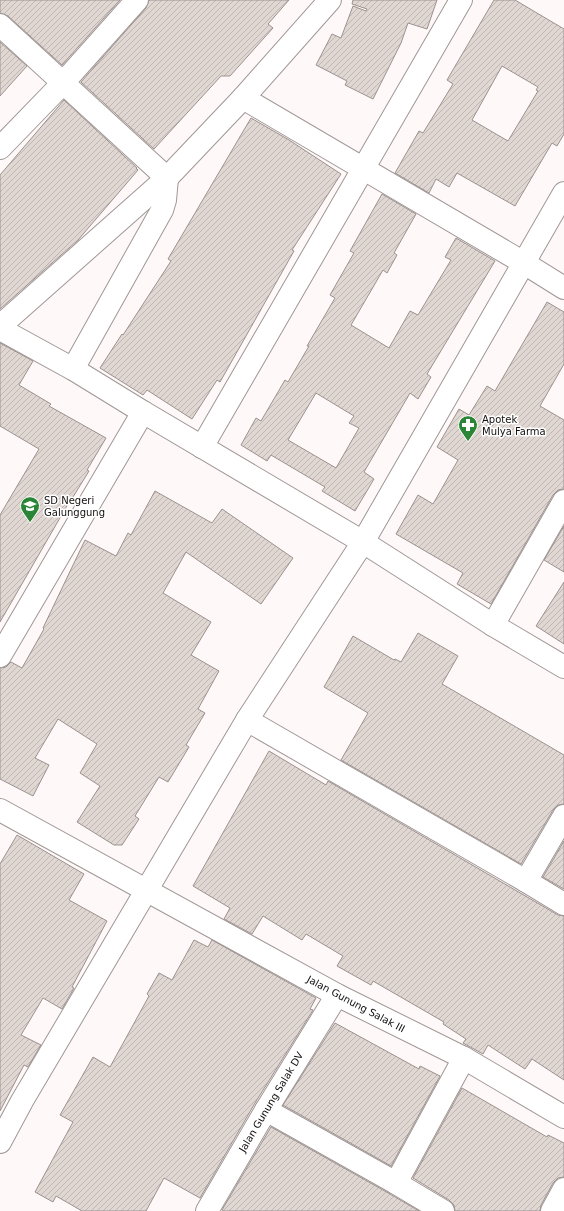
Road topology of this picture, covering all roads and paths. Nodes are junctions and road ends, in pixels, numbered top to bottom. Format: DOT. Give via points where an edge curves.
graph roads {
  1 [pos="137,0"];
  2 [pos="330,0"];
  3 [pos="461,0"];
  4 [pos="0,25"];
  5 [pos="63,83"];
  6 [pos="243,98"];
  7 [pos="0,148"];
  8 [pos="363,169"];
  9 [pos="167,178"];
  10 [pos="564,193"];
  11 [pos="524,263"];
  12 [pos="564,288"];
  13 [pos="0,328"];
  14 [pos="73,369"];
  15 [pos="143,412"];
  16 [pos="202,447"];
  17 [pos="564,501"];
  18 [pos="363,542"];
  19 [pos="494,625"];
  20 [pos="0,655"];
  21 [pos="564,667"];
  22 [pos="247,720"];
  23 [pos="0,810"];
  24 [pos="564,816"];
  25 [pos="526,881"];
  26 [pos="148,890"];
  27 [pos="564,904"];
  28 [pos="336,995"];
  29 [pos="464,1058"];
  30 [pos="266,1110"];
  31 [pos="7,1114"];
  32 [pos="564,1117"];
  33 [pos="0,1142"];
  34 [pos="396,1183"];
  35 [pos="564,1189"];
  36 [pos="207,1211"];
  37 [pos="443,1211"];
  38 [pos="552,1211"];
  1 -- 5 [label="street"];
  2 -- 6 [label="street"];
  3 -- 8 [label="street"];
  4 -- 5 [label="street"];
  5 -- 7 [label="street"];
  5 -- 9 [label="street"];
  6 -- 8 [label="street"];
  6 -- 9 [label="street"];
  8 -- 11 [label="street"];
  8 -- 16 [label="street"];
  9 -- 13 [label="street"];
  9 -- 14 [label="street" via="162,210"];
  10 -- 11 [label="street"];
  11 -- 12 [label="street"];
  11 -- 18 [label="street"];
  13 -- 14 [label="street"];
  14 -- 15 [label="street"];
  15 -- 16 [label="street"];
  15 -- 20 [label="street"];
  16 -- 18 [label="street"];
  17 -- 19 [label="street"];
  18 -- 19 [label="street"];
  18 -- 22 [label="street"];
  19 -- 21 [label="street"];
  22 -- 25 [label="street"];
  22 -- 26 [label="street"];
  23 -- 26 [label="street, Jalan Gunung Salak III"];
  24 -- 25 [label="street"];
  25 -- 27 [label="street"];
  26 -- 28 [label="street, Jalan Gunung Salak III"];
  26 -- 31 [label="street"];
  28 -- 29 [label="street, Jalan Gunung Salak III"];
  28 -- 30 [label="street, Jalan Gunung Salak DV"];
  29 -- 32 [label="street, Jalan Gunung Salak III"];
  29 -- 34 [label="street"];
  30 -- 34 [label="street"];
  30 -- 36 [label="street, Jalan Gunung Salak DV"];
  31 -- 33 [label="street"];
  34 -- 37 [label="street"];
  35 -- 38 [label="street"];
}
